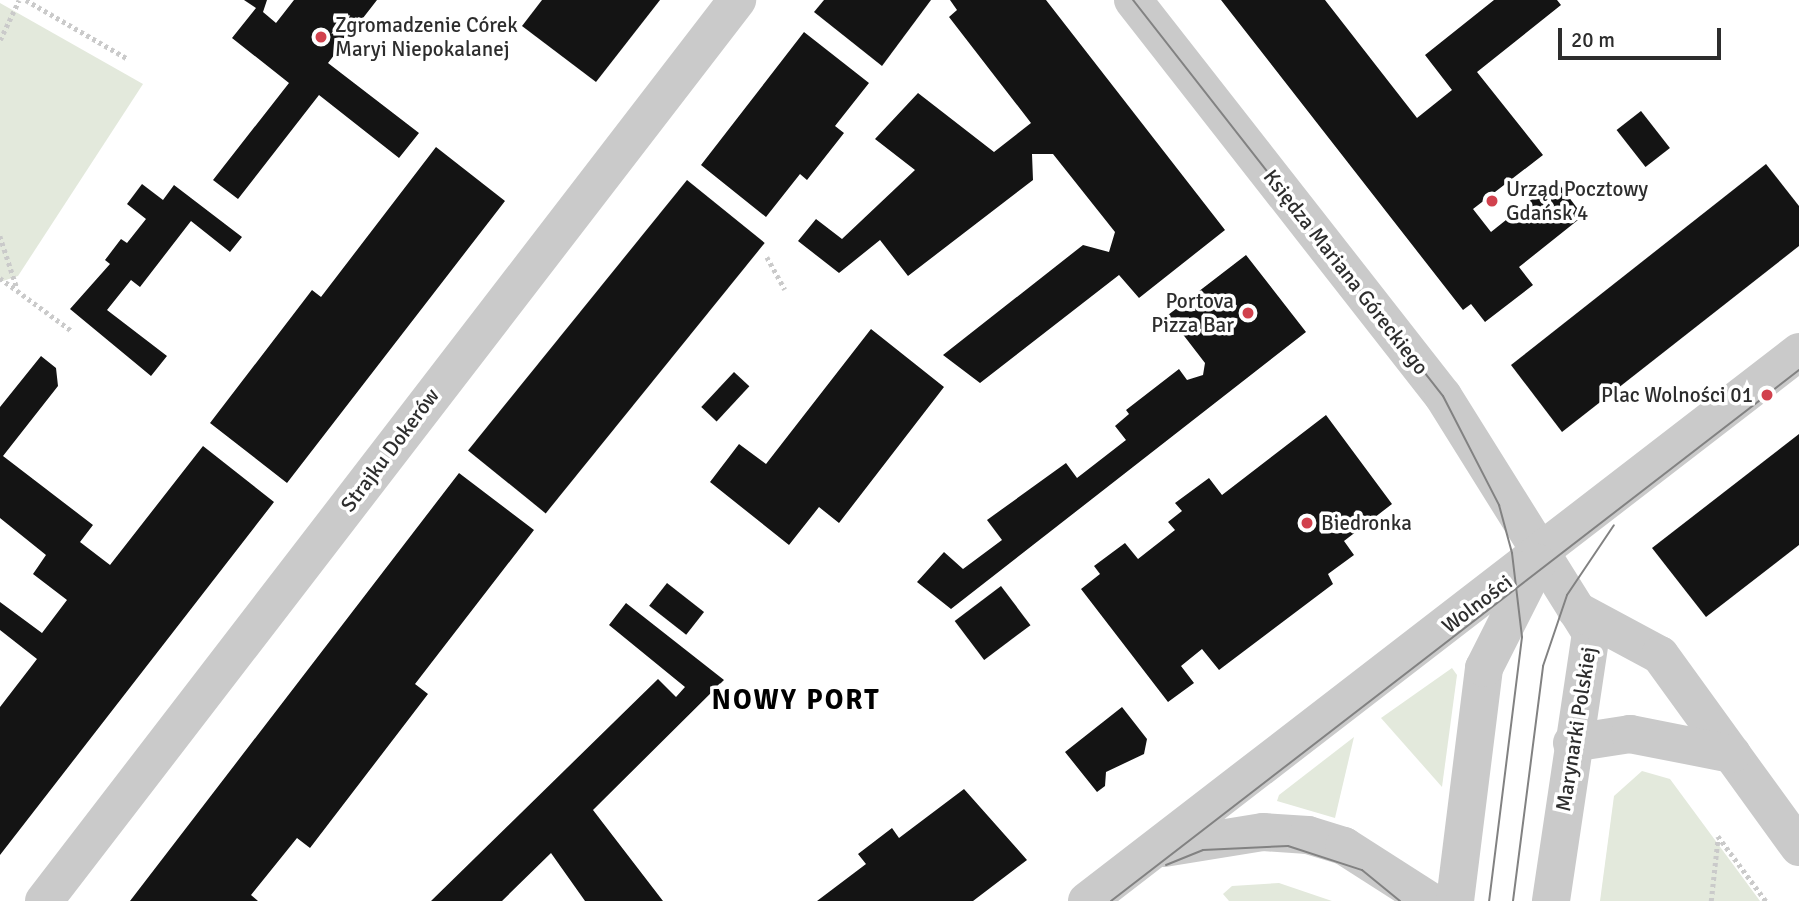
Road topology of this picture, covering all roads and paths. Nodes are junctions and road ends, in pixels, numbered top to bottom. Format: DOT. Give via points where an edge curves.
graph roads {
  1 [pos="19,0"];
  2 [pos="26,0"];
  3 [pos="737,0"];
  4 [pos="1133,0"];
  5 [pos="0,40"];
  6 [pos="128,59"];
  7 [pos="0,236"];
  8 [pos="767,257"];
  9 [pos="0,278"];
  10 [pos="17,289"];
  11 [pos="785,289"];
  12 [pos="72,331"];
  13 [pos="1799,352"];
  14 [pos="1541,555"];
  15 [pos="1576,610"];
  16 [pos="1572,743"];
  17 [pos="1732,754"];
  18 [pos="1799,847"];
  19 [pos="1152,852"];
  20 [pos="44,901"];
  21 [pos="1087,901"];
  22 [pos="1430,901"];
  23 [pos="1455,901"];
  24 [pos="1551,901"];
  25 [pos="1711,901"];
  26 [pos="1766,901"];
  1 -- 5 [label="path"];
  2 -- 6 [label="path"];
  3 -- 20 [label="street, Strajku Dokerów"];
  4 -- 14 [label="street, Księdza Mariana Góreckiego" via="1443,396"];
  7 -- 10 [label="path"];
  8 -- 11 [label="path"];
  9 -- 10 [label="path"];
  10 -- 12 [label="path"];
  13 -- 14 [label="street, Wolności"];
  14 -- 15 [label="street, Marynarki Polskiej"];
  14 -- 19 [label="street, Wolności"];
  14 -- 23 [label="street" via="1485,668"];
  15 -- 16 [label="street, Marynarki Polskiej" via="1591,633"];
  15 -- 17 [label="street" via="1660,655"];
  16 -- 17 [label="street" via="1630,734"];
  16 -- 24 [label="street, Marynarki Polskiej"];
  17 -- 18 [label="street"];
  19 -- 21 [label="street, Wolności"];
  19 -- 22 [label="street, Wolności" via="1263,832 1308,835 1344,846"];
  25 -- 26 [label="path" via="1718,836"];
}
